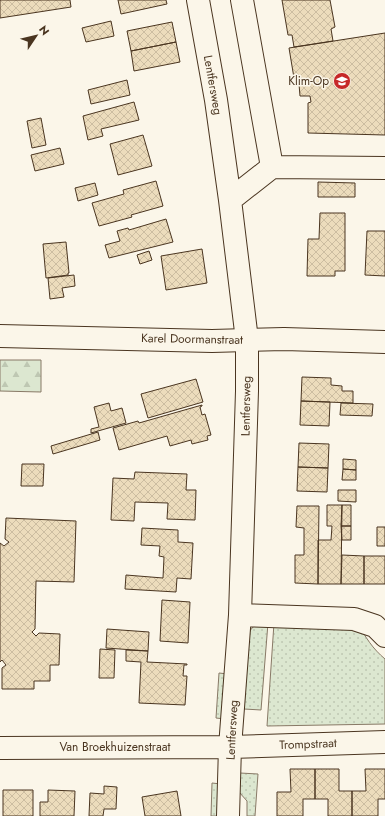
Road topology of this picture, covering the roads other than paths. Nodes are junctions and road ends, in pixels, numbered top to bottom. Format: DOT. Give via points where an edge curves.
graph roads {
  1 [pos="198,0"];
  2 [pos="242,0"];
  3 [pos="272,167"];
  4 [pos="385,168"];
  5 [pos="230,200"];
  6 [pos="0,336"];
  7 [pos="247,340"];
  8 [pos="385,342"];
  9 [pos="240,615"];
  10 [pos="385,636"];
  11 [pos="385,742"];
  12 [pos="230,746"];
  13 [pos="0,748"];
  14 [pos="228,816"];
  1 -- 5 [label="street, Lentfersweg"];
  2 -- 3 [label="street"];
  3 -- 4 [label="street"];
  3 -- 5 [label="street"];
  5 -- 7 [label="street, Lentfersweg"];
  6 -- 7 [label="street, Karel Doormanstraat"];
  7 -- 8 [label="street, Karel Doormanstraat"];
  7 -- 9 [label="street, Lentfersweg"];
  9 -- 10 [label="street" via="354,619 375,626"];
  9 -- 12 [label="street, Lentfersweg"];
  11 -- 12 [label="street, Trompstraat"];
  12 -- 13 [label="street, Van Broekhuizenstraat"];
  12 -- 14 [label="street, Lentfersweg"];
}
